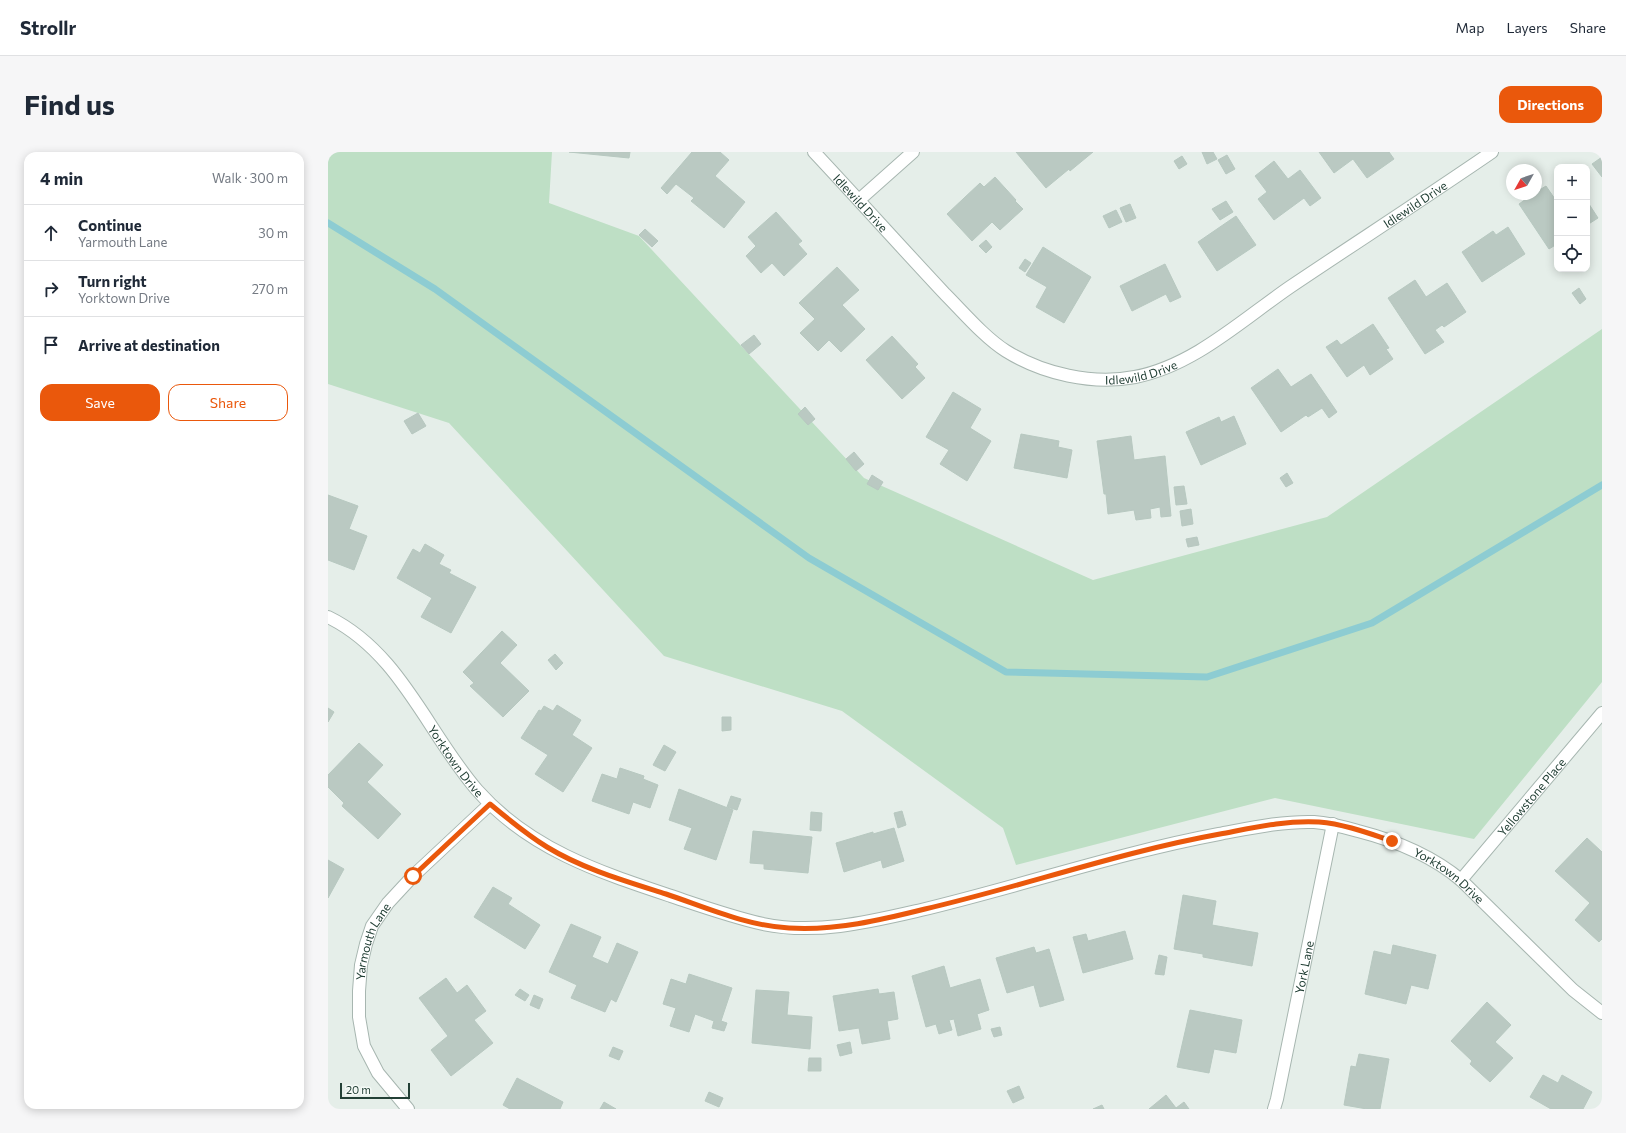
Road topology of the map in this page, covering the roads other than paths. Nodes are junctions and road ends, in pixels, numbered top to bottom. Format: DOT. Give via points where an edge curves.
graph roads {
  1 [pos="814,152"];
  2 [pos="913,152"];
  3 [pos="1492,152"];
  4 [pos="859,200"];
  5 [pos="328,617"];
  6 [pos="1602,714"];
  7 [pos="490,804"];
  8 [pos="1333,824"];
  9 [pos="1461,880"];
  10 [pos="1602,1013"];
  11 [pos="408,1109"];
  12 [pos="1274,1109"];
  1 -- 4 [label="street, Idlewild Drive"];
  2 -- 4 [label="street"];
  3 -- 4 [label="street, Idlewild Drive" via="1183,360 1135,377 1109,380 1054,372 1028,363 1004,349 941,289"];
  5 -- 7 [label="street, Yorktown Drive" via="358,635 381,656 402,681 464,773"];
  6 -- 9 [label="street, Yellowstone Place"];
  7 -- 8 [label="street, Yorktown Drive" via="524,831 580,864 740,919 786,928 807,929 873,922 1175,842 1280,824"];
  7 -- 11 [label="street, Yarmouth Lane" via="388,903 372,926 366,944 359,991 359,1017 364,1046 378,1073"];
  8 -- 9 [label="street, Yorktown Drive" via="1413,849 1446,867"];
  8 -- 12 [label="street, York Lane"];
  9 -- 10 [label="street, Yorktown Drive" via="1572,990"];
}
